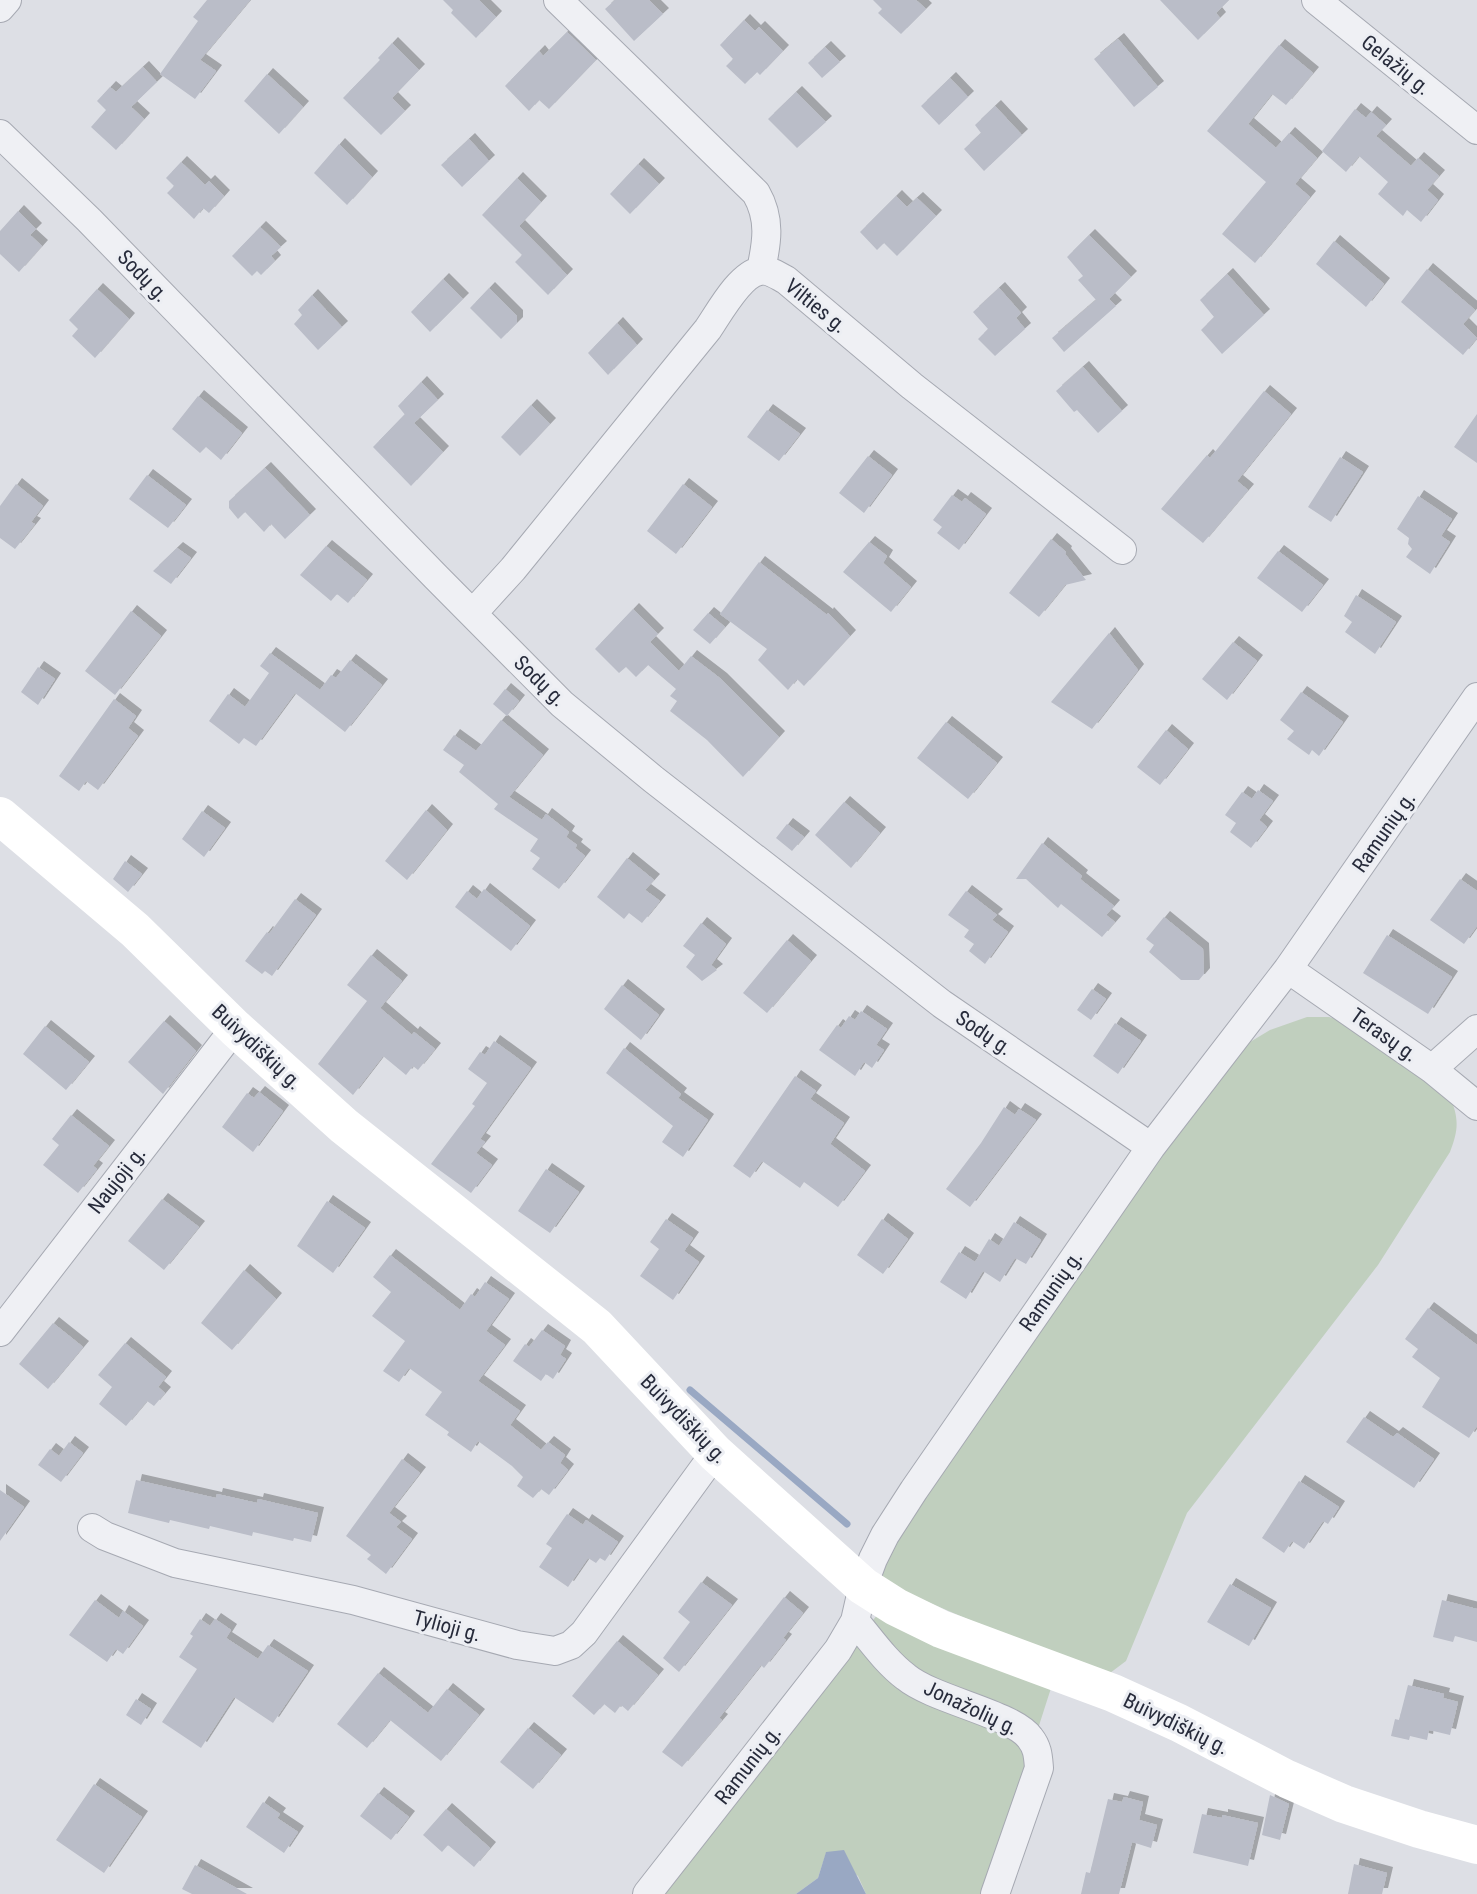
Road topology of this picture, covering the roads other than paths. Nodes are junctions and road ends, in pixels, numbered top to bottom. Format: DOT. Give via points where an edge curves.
graph roads {
  1 [pos="7,0"];
  2 [pos="558,0"];
  3 [pos="1315,0"];
  4 [pos="0,8"];
  5 [pos="1477,130"];
  6 [pos="0,134"];
  7 [pos="761,270"];
  8 [pos="1122,550"];
  9 [pos="473,613"];
  10 [pos="1477,697"];
  11 [pos="0,817"];
  12 [pos="1288,969"];
  13 [pos="235,1028"];
  14 [pos="1477,1029"];
  15 [pos="1432,1069"];
  16 [pos="1477,1106"];
  17 [pos="1151,1147"];
  18 [pos="0,1332"];
  19 [pos="715,1453"];
  20 [pos="92,1528"];
  21 [pos="859,1604"];
  22 [pos="1477,1845"];
  23 [pos="647,1894"];
  24 [pos="995,1894"];
  1 -- 4 [label="street"];
  2 -- 7 [label="street" via="755,193 767,224"];
  3 -- 5 [label="street, Gelažių g."];
  6 -- 9 [label="street, Sodų g."];
  7 -- 8 [label="street, Vilties g." via="786,280 912,386"];
  7 -- 9 [label="street, Vilties g." via="736,288 708,329"];
  9 -- 17 [label="street, Sodų g." via="562,704 653,779 942,1004"];
  10 -- 12 [label="street, Ramunių g."];
  11 -- 13 [label="main road, Buivydiškių g." via="135,930"];
  12 -- 15 [label="street, Terasų g."];
  12 -- 17 [label="street, Ramunių g."];
  13 -- 18 [label="street, Naujoji g."];
  13 -- 19 [label="main road, Buivydiškių g." via="344,1126 597,1326"];
  14 -- 15 [label="street"];
  15 -- 16 [label="street, Terasų g."];
  17 -- 21 [label="street, Ramunių g." via="885,1535"];
  19 -- 20 [label="street, Tylioji g." via="584,1633 555,1651 353,1600 176,1563"];
  19 -- 21 [label="main road, Buivydiškių g."];
  21 -- 22 [label="main road, Buivydiškių g." via="897,1607 941,1629 1113,1693 1344,1804"];
  21 -- 23 [label="street, Ramunių g." via="838,1650"];
  21 -- 24 [label="street, Jonažolių g." via="884,1656 907,1678 1014,1725 1029,1736 1038,1752 1039,1768"];
}
